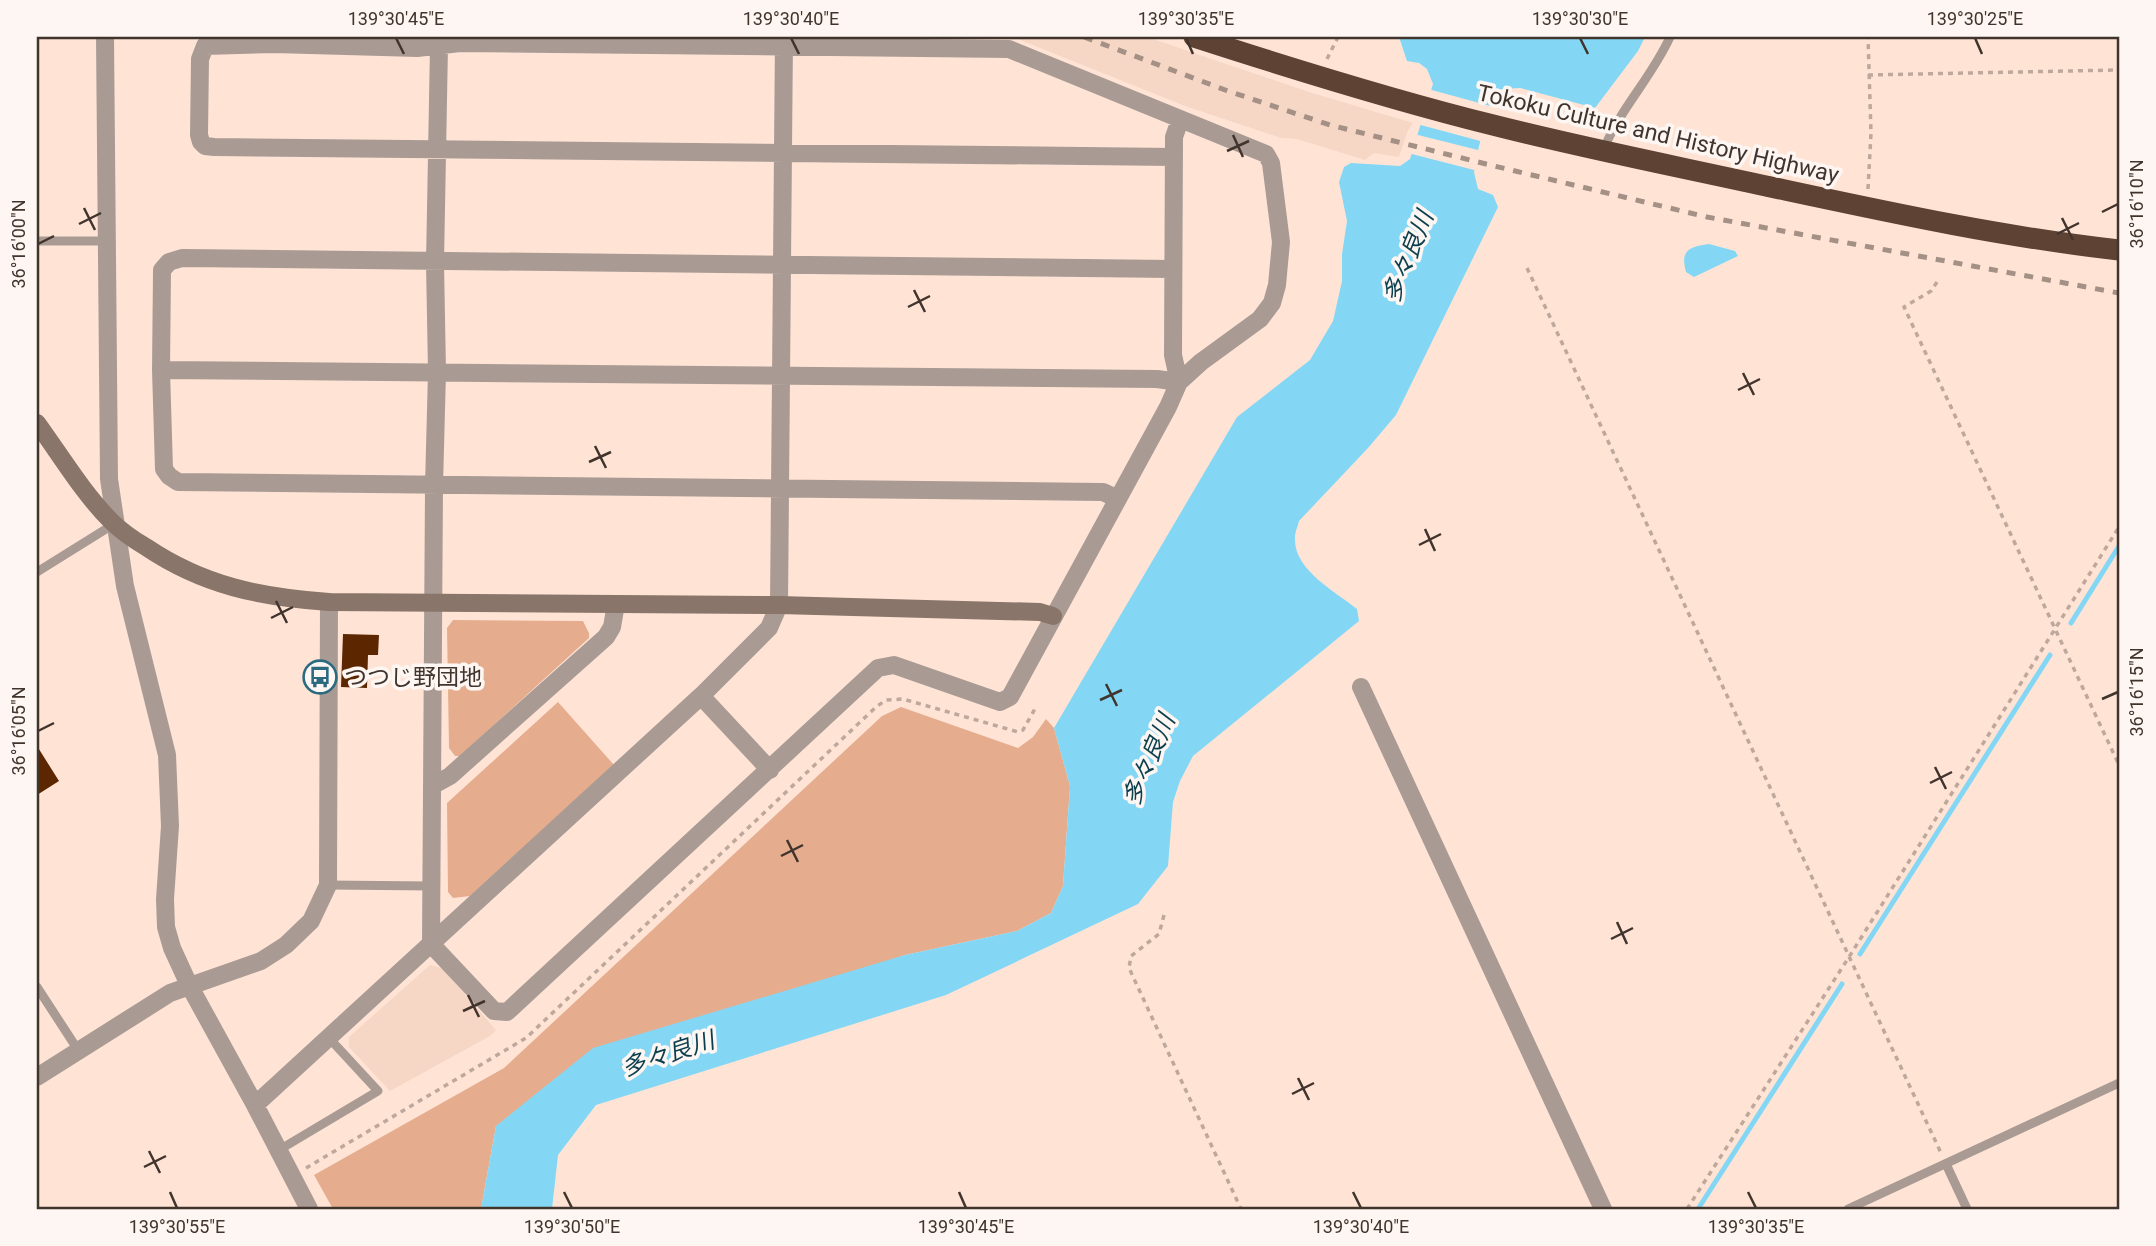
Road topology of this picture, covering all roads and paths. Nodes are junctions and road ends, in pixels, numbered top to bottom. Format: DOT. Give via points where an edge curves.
graph roads {
  1 [pos="105,37"];
  2 [pos="1194,37"];
  3 [pos="1670,37"];
  4 [pos="1868,37"];
  5 [pos="272,41"];
  6 [pos="345,41"];
  7 [pos="439,41"];
  8 [pos="784,41"];
  9 [pos="2119,70"];
  10 [pos="1868,75"];
  11 [pos="1180,120"];
  12 [pos="437,151"];
  13 [pos="1603,151"];
  14 [pos="785,153"];
  15 [pos="1174,157"];
  16 [pos="1870,170"];
  17 [pos="37,241"];
  18 [pos="105,242"];
  19 [pos="2119,250"];
  20 [pos="435,262"];
  21 [pos="783,264"];
  22 [pos="1527,268"];
  23 [pos="1172,269"];
  24 [pos="1937,282"];
  25 [pos="161,370"];
  26 [pos="438,372"];
  27 [pos="781,375"];
  28 [pos="1179,382"];
  29 [pos="37,423"];
  30 [pos="434,486"];
  31 [pos="779,488"];
  32 [pos="1118,499"];
  33 [pos="114,524"];
  34 [pos="2119,527"];
  35 [pos="37,572"];
  36 [pos="434,601"];
  37 [pos="329,602"];
  38 [pos="616,604"];
  39 [pos="779,606"];
  40 [pos="1053,616"];
  41 [pos="2056,628"];
  42 [pos="1362,687"];
  43 [pos="701,696"];
  44 [pos="1036,707"];
  45 [pos="2119,765"];
  46 [pos="770,770"];
  47 [pos="432,786"];
  48 [pos="328,885"];
  49 [pos="431,886"];
  50 [pos="1164,915"];
  51 [pos="432,944"];
  52 [pos="1849,957"];
  53 [pos="189,985"];
  54 [pos="37,987"];
  55 [pos="329,1038"];
  56 [pos="78,1050"];
  57 [pos="37,1077"];
  58 [pos="2119,1083"];
  59 [pos="255,1105"];
  60 [pos="279,1150"];
  61 [pos="1946,1164"];
  62 [pos="290,1172"];
  63 [pos="309,1209"];
  64 [pos="1241,1209"];
  65 [pos="1603,1209"];
  66 [pos="1687,1209"];
  67 [pos="1848,1209"];
  68 [pos="1967,1209"];
  1 -- 18 [label="street"];
  2 -- 13 [label="highway, Tokoku Culture and History Highway" via="1418,106"];
  3 -- 13 [label="lane"];
  4 -- 10 [label="path"];
  5 -- 6 [label="street"];
  5 -- 12 [label="street" via="205,46 200,59 199,135 205,146"];
  6 -- 7 [label="street"];
  7 -- 8 [label="street"];
  7 -- 12 [label="street"];
  8 -- 11 [label="street" via="1009,48"];
  8 -- 14 [label="street"];
  9 -- 10 [label="path"];
  10 -- 16 [label="path"];
  11 -- 15 [label="street"];
  11 -- 28 [label="street" via="1266,154 1282,242 1275,295 1266,312"];
  12 -- 14 [label="street"];
  12 -- 20 [label="street"];
  13 -- 19 [label="highway, Tokoku Culture and History Highway" via="1864,207"];
  14 -- 15 [label="street"];
  14 -- 21 [label="street"];
  15 -- 23 [label="street"];
  17 -- 18 [label="lane"];
  18 -- 33 [label="street" via="108,452"];
  20 -- 21 [label="street"];
  20 -- 25 [label="street" via="182,258 169,262 162,270"];
  20 -- 26 [label="street"];
  21 -- 23 [label="street"];
  21 -- 27 [label="street"];
  22 -- 52 [label="path"];
  23 -- 28 [label="street" via="1173,355"];
  24 -- 41 [label="path" via="1904,307"];
  25 -- 26 [label="street"];
  25 -- 30 [label="street" via="164,469 178,482"];
  26 -- 27 [label="street"];
  26 -- 30 [label="street"];
  27 -- 28 [label="street"];
  27 -- 31 [label="street"];
  28 -- 32 [label="street"];
  29 -- 33 [label="street"];
  30 -- 31 [label="street"];
  30 -- 36 [label="street"];
  31 -- 32 [label="street" via="1103,492"];
  31 -- 39 [label="street"];
  32 -- 40 [label="street"];
  33 -- 35 [label="lane"];
  33 -- 37 [label="street" via="164,560 201,578 283,598"];
  33 -- 53 [label="street" via="167,755 166,927"];
  34 -- 41 [label="path"];
  36 -- 37 [label="street"];
  36 -- 38 [label="street"];
  36 -- 47 [label="street"];
  37 -- 48 [label="street"];
  38 -- 39 [label="street"];
  38 -- 47 [label="street" via="606,637 450,776"];
  39 -- 40 [label="street" via="1040,612"];
  39 -- 43 [label="street" via="764,634"];
  40 -- 46 [label="street" via="1010,697 1000,702 894,665 878,668"];
  41 -- 45 [label="path"];
  41 -- 52 [label="path"];
  42 -- 65 [label="street"];
  43 -- 46 [label="street"];
  43 -- 51 [label="street"];
  44 -- 62 [label="path" via="1018,732 903,699 886,700 526,1038 315,1164"];
  46 -- 51 [label="street" via="507,1012 494,1011"];
  47 -- 49 [label="street"];
  48 -- 49 [label="lane"];
  48 -- 53 [label="street" via="311,921 286,945 261,961"];
  49 -- 51 [label="street"];
  50 -- 64 [label="path" via="1159,934 1131,956 1129,968"];
  51 -- 55 [label="street"];
  52 -- 61 [label="path"];
  52 -- 66 [label="path"];
  53 -- 56 [label="street"];
  53 -- 59 [label="street"];
  54 -- 56 [label="lane"];
  55 -- 59 [label="street"];
  55 -- 60 [label="lane" via="378,1091"];
  56 -- 57 [label="street"];
  58 -- 61 [label="lane"];
  59 -- 60 [label="street"];
  60 -- 62 [label="street"];
  61 -- 67 [label="lane"];
  61 -- 68 [label="lane"];
  62 -- 63 [label="street"];
}
